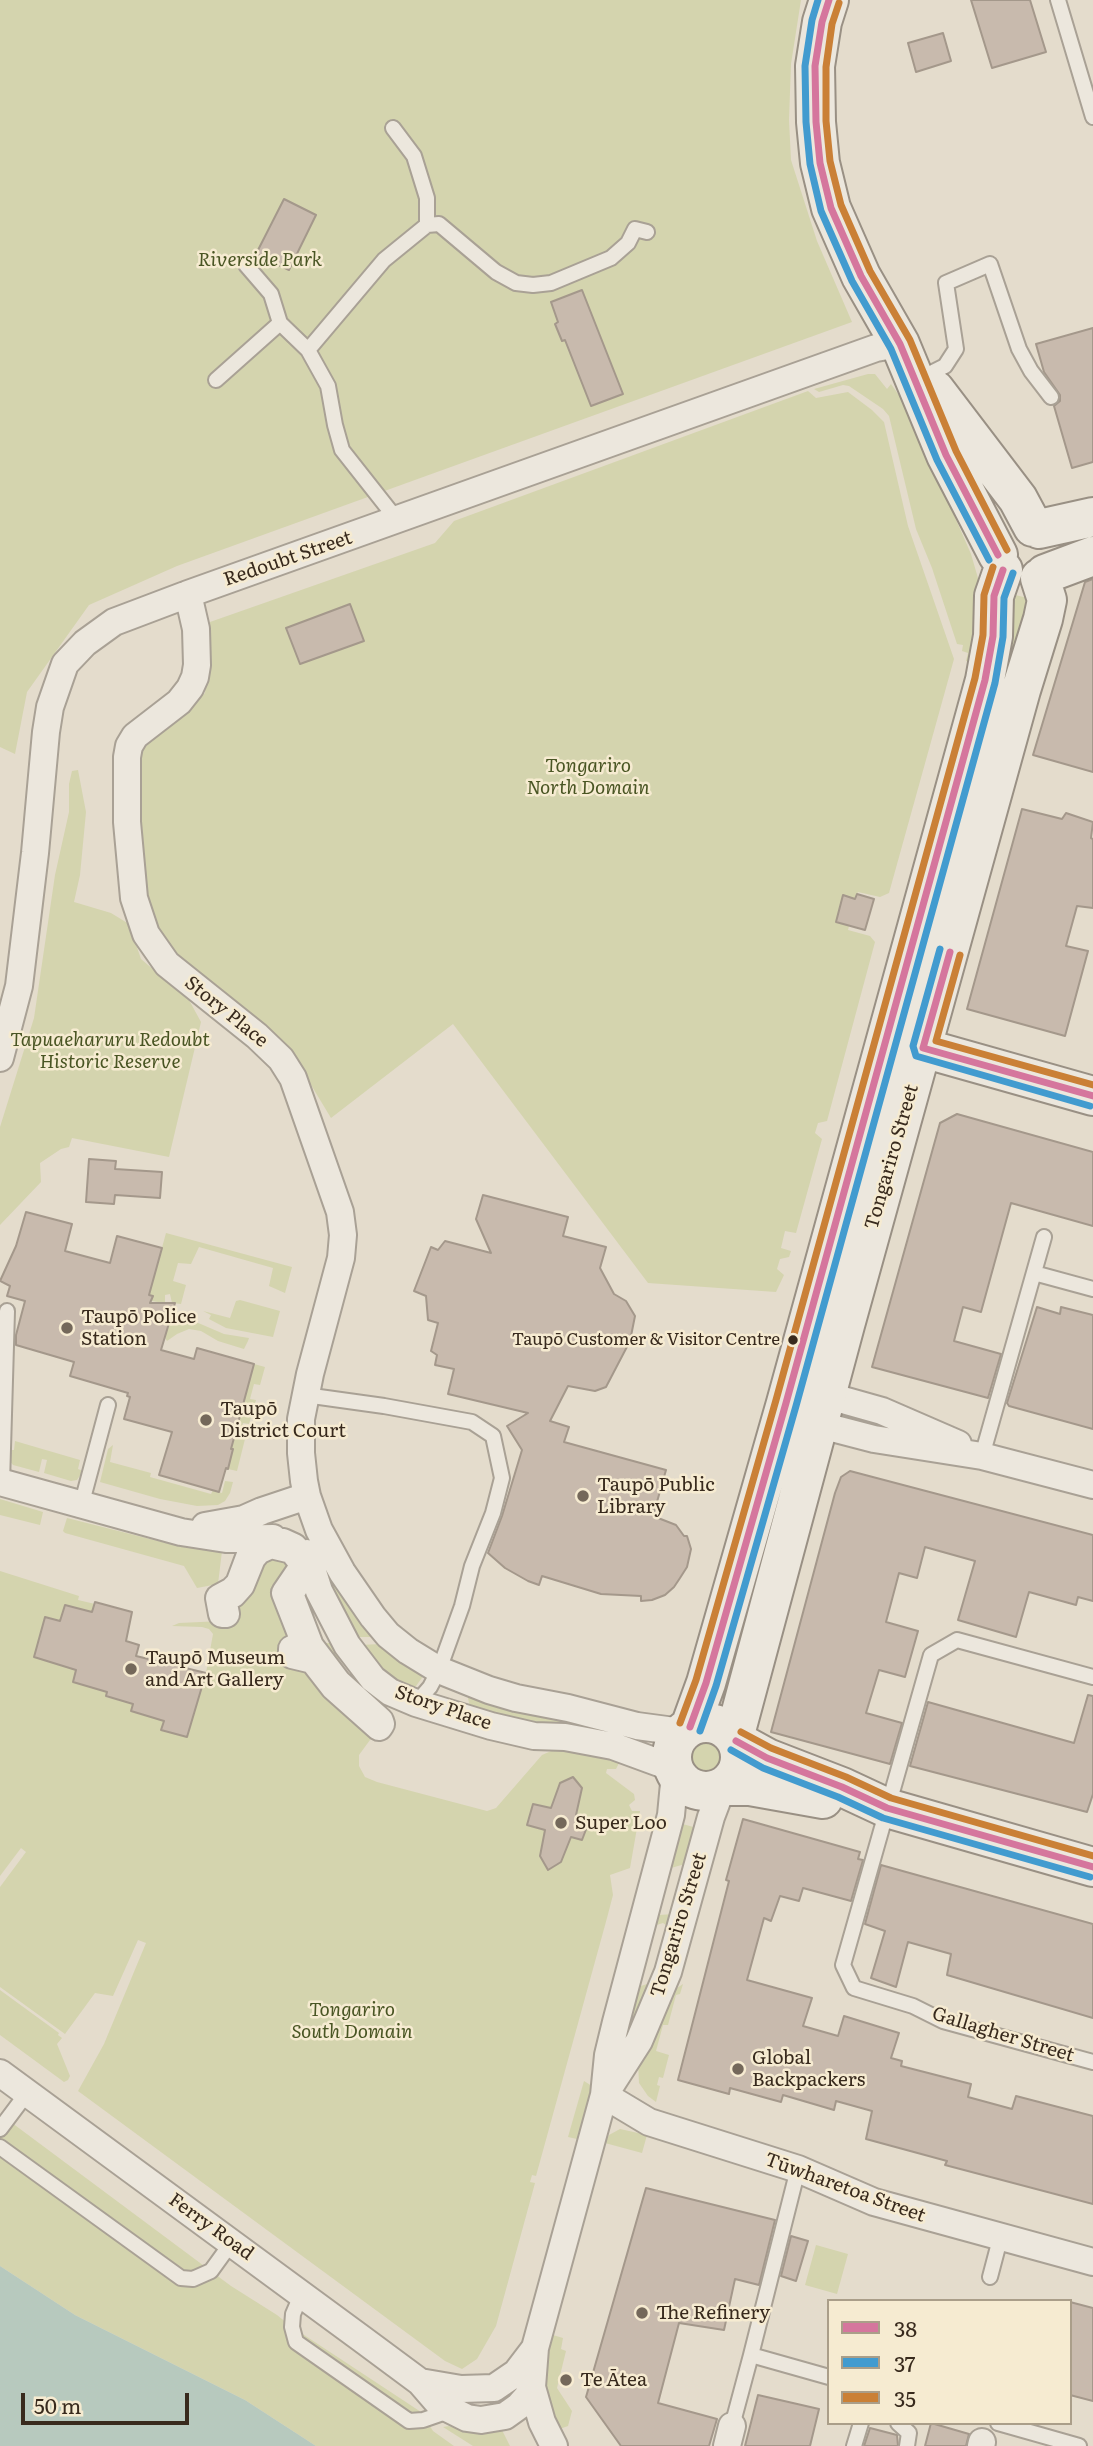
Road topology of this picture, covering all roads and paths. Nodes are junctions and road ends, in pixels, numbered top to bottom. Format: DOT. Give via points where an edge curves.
graph roads {
  1 [pos="829,0"];
  2 [pos="1058,0"];
  3 [pos="1093,117"];
  4 [pos="393,128"];
  5 [pos="427,225"];
  6 [pos="647,232"];
  7 [pos="246,265"];
  8 [pos="280,323"];
  9 [pos="900,344"];
  10 [pos="308,350"];
  11 [pos="925,376"];
  12 [pos="216,380"];
  13 [pos="1051,397"];
  14 [pos="1093,517"];
  15 [pos="398,521"];
  16 [pos="1036,528"];
  17 [pos="1093,556"];
  18 [pos="1000,563"];
  19 [pos="1042,576"];
  20 [pos="188,594"];
  21 [pos="886,1037"];
  22 [pos="923,1048"];
  23 [pos="0,1058"];
  24 [pos="1093,1095"];
  25 [pos="1044,1237"];
  26 [pos="1034,1273"];
  27 [pos="1093,1289"];
  28 [pos="7,1311"];
  29 [pos="305,1395"];
  30 [pos="108,1405"];
  31 [pos="805,1405"];
  32 [pos="982,1456"];
  33 [pos="1,1483"];
  34 [pos="1093,1485"];
  35 [pos="307,1496"];
  36 [pos="81,1506"];
  37 [pos="147,1522"];
  38 [pos="310,1533"];
  39 [pos="222,1614"];
  40 [pos="439,1670"];
  41 [pos="1093,1677"];
  42 [pos="416,1703"];
  43 [pos="735,1740"];
  44 [pos="680,1750"];
  45 [pos="724,1787"];
  46 [pos="887,1808"];
  47 [pos="1093,1867"];
  48 [pos="1093,2062"];
  49 [pos="0,2073"];
  50 [pos="27,2093"];
  51 [pos="604,2095"];
  52 [pos="0,2129"];
  53 [pos="0,2147"];
  54 [pos="798,2169"];
  55 [pos="1000,2239"];
  56 [pos="232,2242"];
  57 [pos="1093,2262"];
  58 [pos="990,2277"];
  59 [pos="302,2294"];
  60 [pos="535,2348"];
  61 [pos="751,2356"];
  62 [pos="827,2376"];
  63 [pos="420,2382"];
  64 [pos="532,2387"];
  65 [pos="450,2411"];
  66 [pos="860,2425"];
  67 [pos="900,2425"];
  68 [pos="729,2436"];
  69 [pos="987,2437"];
  70 [pos="554,2446"];
  71 [pos="854,2446"];
  72 [pos="907,2446"];
  73 [pos="1080,2446"];
  1 -- 9 [label="street" via="815,66 820,163 846,244"];
  2 -- 3 [label="lane"];
  4 -- 5 [label="lane" via="414,156 427,198"];
  5 -- 6 [label="lane" via="439,224 496,272 516,283 533,285 551,283 611,258 628,243 635,229"];
  5 -- 10 [label="lane" via="384,260"];
  7 -- 8 [label="lane" via="271,294"];
  8 -- 10 [label="lane"];
  8 -- 12 [label="lane"];
  9 -- 11 [label="street"];
  9 -- 15 [label="street, Redoubt Street" via="876,348"];
  9 -- 18 [label="street" via="946,455"];
  10 -- 15 [label="lane" via="328,386 342,450"];
  11 -- 13 [label="lane" via="945,366 956,349 946,283 990,264 1019,349"];
  11 -- 16 [label="street"];
  14 -- 16 [label="street"];
  15 -- 20 [label="street, Redoubt Street"];
  16 -- 18 [label="street" via="1023,526 1004,536 999,545"];
  16 -- 19 [label="street" via="1047,536 1054,555"];
  17 -- 19 [label="street"];
  18 -- 19 [label="street" via="1010,577 1020,581"];
  18 -- 21 [label="street, Tongariro Street" via="985,680"];
  19 -- 22 [label="street, Tongariro Street" via="1047,600 1043,619"];
  20 -- 23 [label="street, Redoubt Street" via="114,622 65,664 46,732 19,986"];
  20 -- 29 [label="street, Story Place" via="196,629 195,677 179,702 135,736 127,757 134,898 146,934 167,964 281,1059 293,1078 332,1186 343,1245"];
  21 -- 22 [label="street"];
  21 -- 31 [label="street, Tongariro Street"];
  22 -- 24 [label="street"];
  22 -- 31 [label="street, Tongariro Street"];
  25 -- 26 [label="lane"];
  26 -- 27 [label="lane"];
  26 -- 32 [label="lane"];
  28 -- 33 [label="lane"];
  29 -- 35 [label="street, Story Place" via="300,1437"];
  29 -- 40 [label="lane" via="449,1417 471,1422 493,1436 502,1478"];
  30 -- 36 [label="lane"];
  31 -- 32 [label="street" via="874,1439"];
  31 -- 43 [label="street, Tongariro Street"];
  31 -- 44 [label="street, Tongariro Street"];
  32 -- 34 [label="street"];
  33 -- 36 [label="street"];
  35 -- 37 [label="street" via="217,1526"];
  35 -- 38 [label="street, Story Place"];
  36 -- 37 [label="street"];
  37 -- 38 [label="street" via="216,1538"];
  38 -- 40 [label="street, Story Place" via="388,1635"];
  38 -- 42 [label="street, Story Place" via="319,1591 358,1662 390,1692"];
  39 -- 39 [label="street" via="226,1614 223,1599 241,1585 258,1551 271,1545 292,1550 304,1565 285,1593 305,1644 292,1649 292,1655 313,1660 346,1699 381,1725 338,1683 304,1634 290,1594 308,1566 295,1547 272,1542 256,1548 239,1584 219,1598"];
  40 -- 42 [label="lane"];
  40 -- 44 [label="street, Story Place" via="507,1695 637,1726"];
  41 -- 46 [label="lane, Gallagher Street" via="957,1640 931,1655"];
  42 -- 44 [label="street, Story Place" via="534,1736 630,1751"];
  43 -- 44 [label="street" via="725,1729 702,1723"];
  43 -- 45 [label="street" via="738,1769"];
  43 -- 46 [label="street"];
  44 -- 45 [label="street" via="685,1785 699,1791"];
  44 -- 51 [label="street, Tongariro Street" via="668,1827 608,2055"];
  45 -- 46 [label="street" via="750,1786"];
  45 -- 51 [label="street, Tongariro Street" via="711,1817 668,1972 639,2041"];
  46 -- 47 [label="street"];
  46 -- 48 [label="lane, Gallagher Street" via="843,1965 854,1988 914,2006 943,2021"];
  49 -- 50 [label="street, Ferry Road"];
  50 -- 52 [label="lane"];
  50 -- 56 [label="street, Ferry Road"];
  51 -- 54 [label="street, Tūwharetoa Street" via="649,2122"];
  51 -- 60 [label="street, Tongariro Street"];
  53 -- 56 [label="lane" via="181,2278 211,2272"];
  54 -- 55 [label="street, Tūwharetoa Street" via="874,2202"];
  54 -- 61 [label="lane"];
  55 -- 57 [label="street, Tūwharetoa Street"];
  55 -- 58 [label="lane"];
  56 -- 59 [label="street, Ferry Road"];
  59 -- 63 [label="street, Ferry Road"];
  59 -- 65 [label="lane" via="293,2314 296,2342 409,2421"];
  60 -- 63 [label="street, Ferry Road" via="516,2373 494,2388 461,2389"];
  60 -- 64 [label="street, Tongariro Street"];
  61 -- 62 [label="lane"];
  61 -- 68 [label="lane"];
  63 -- 65 [label="street, Ferry Road"];
  64 -- 65 [label="street" via="511,2413 494,2419 467,2418"];
  64 -- 70 [label="street"];
  66 -- 71 [label="lane"];
  67 -- 72 [label="lane" via="909,2433"];
  69 -- 73 [label="lane"];
}
